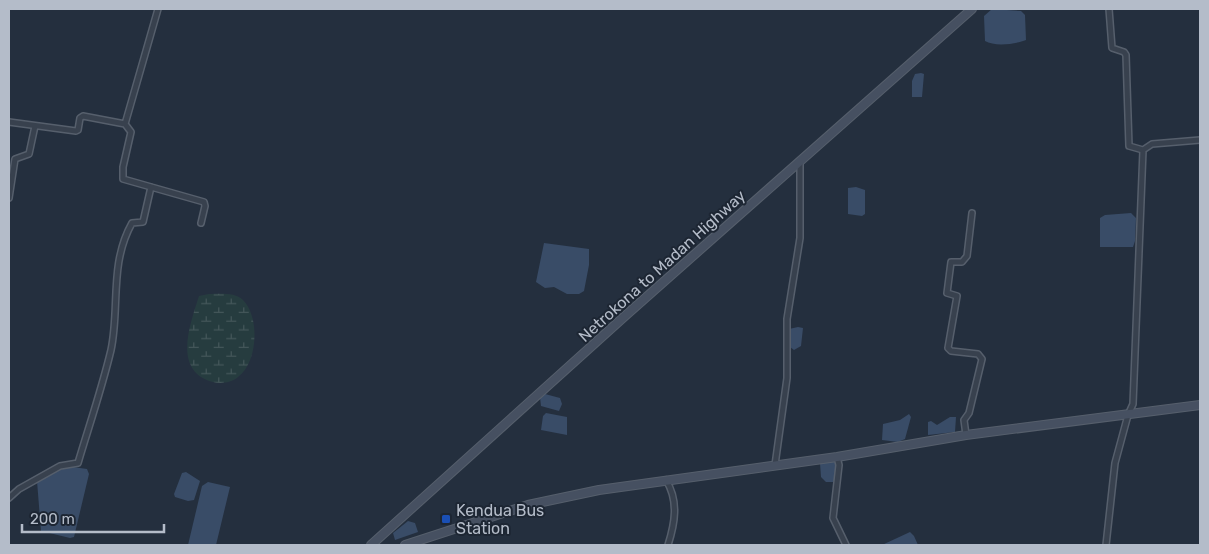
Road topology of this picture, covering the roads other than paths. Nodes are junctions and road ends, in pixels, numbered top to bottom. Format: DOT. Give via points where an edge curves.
graph roads {
  1 [pos="158,9"];
  2 [pos="972,9"];
  3 [pos="1109,9"];
  4 [pos="9,122"];
  5 [pos="125,124"];
  6 [pos="35,126"];
  7 [pos="1200,140"];
  8 [pos="1143,150"];
  9 [pos="800,160"];
  10 [pos="151,187"];
  11 [pos="9,198"];
  12 [pos="972,213"];
  13 [pos="201,223"];
  14 [pos="1200,405"];
  15 [pos="1128,415"];
  16 [pos="966,435"];
  17 [pos="837,457"];
  18 [pos="775,465"];
  19 [pos="666,480"];
  20 [pos="9,498"];
  21 [pos="371,545"];
  22 [pos="405,545"];
  23 [pos="668,545"];
  24 [pos="846,545"];
  25 [pos="1106,545"];
  1 -- 5 [label="street"];
  2 -- 9 [label="main road, Netrokona to Madan Highway"];
  3 -- 8 [label="street" via="1112,48 1126,55 1128,142 1130,147"];
  4 -- 6 [label="street"];
  5 -- 6 [label="street" via="83,116 77,131"];
  5 -- 10 [label="street" via="131,132 123,177"];
  6 -- 11 [label="street" via="29,154 15,159"];
  7 -- 8 [label="street" via="1152,144"];
  8 -- 15 [label="street" via="1133,404"];
  9 -- 18 [label="street" via="800,238 787,319 787,378"];
  9 -- 21 [label="main road, Netrokona to Madan Highway"];
  10 -- 13 [label="street" via="204,202"];
  10 -- 20 [label="street" via="144,222 132,223 121,255 111,349 78,463 60,466"];
  12 -- 16 [label="street" via="967,256 962,262 951,262 947,293 957,296 948,348 978,354 982,359 969,413 964,420"];
  14 -- 15 [label="main road"];
  15 -- 16 [label="main road"];
  15 -- 25 [label="street" via="1115,463"];
  16 -- 17 [label="main road"];
  17 -- 18 [label="main road"];
  17 -- 24 [label="street" via="839,465 832,511"];
  18 -- 19 [label="main road"];
  19 -- 22 [label="main road" via="544,500"];
  19 -- 23 [label="street" via="675,511"];
}
